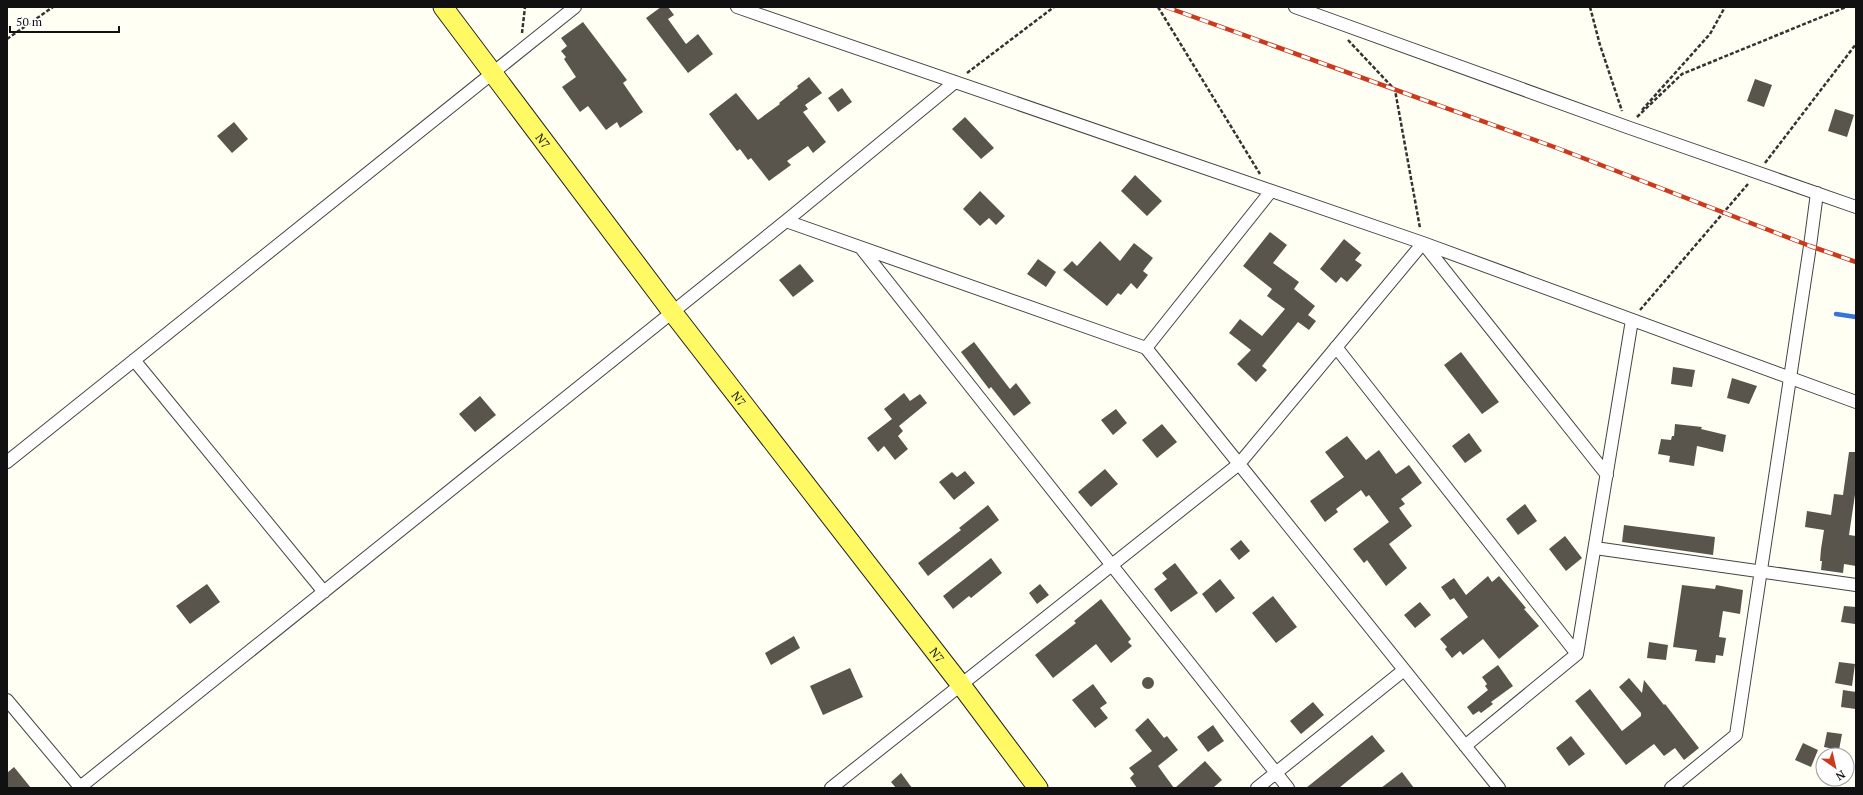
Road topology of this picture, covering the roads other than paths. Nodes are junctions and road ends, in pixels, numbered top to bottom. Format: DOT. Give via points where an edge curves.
graph roads {
  1 [pos="443,7"];
  2 [pos="575,7"];
  3 [pos="737,7"];
  4 [pos="1295,7"];
  5 [pos="1324,12"];
  6 [pos="492,73"];
  7 [pos="955,82"];
  8 [pos="1270,191"];
  9 [pos="1816,193"];
  10 [pos="1856,207"];
  11 [pos="786,221"];
  12 [pos="1423,243"];
  13 [pos="861,248"];
  14 [pos="673,313"];
  15 [pos="1632,320"];
  16 [pos="1336,347"];
  17 [pos="1146,348"];
  18 [pos="134,360"];
  19 [pos="1790,378"];
  20 [pos="1856,402"];
  21 [pos="7,462"];
  22 [pos="1239,464"];
  23 [pos="1607,475"];
  24 [pos="1595,548"];
  25 [pos="1112,565"];
  26 [pos="1761,572"];
  27 [pos="1856,585"];
  28 [pos="324,592"];
  29 [pos="1577,654"];
  30 [pos="1404,670"];
  31 [pos="961,686"];
  32 [pos="7,700"];
  33 [pos="1465,746"];
  34 [pos="1276,773"];
  35 [pos="79,788"];
  36 [pos="831,788"];
  37 [pos="1038,788"];
  38 [pos="1257,788"];
  39 [pos="1288,788"];
  40 [pos="1499,788"];
  41 [pos="1671,788"];
  1 -- 6 [label="main road, N7"];
  2 -- 6 [label="street"];
  3 -- 7 [label="street"];
  4 -- 5 [label="street"];
  5 -- 9 [label="street" via="1627,127"];
  6 -- 14 [label="main road, N7"];
  6 -- 18 [label="street"];
  7 -- 8 [label="street"];
  7 -- 11 [label="street"];
  8 -- 12 [label="street"];
  8 -- 17 [label="street"];
  9 -- 10 [label="street"];
  9 -- 19 [label="street"];
  11 -- 13 [label="street"];
  11 -- 14 [label="street"];
  12 -- 15 [label="street"];
  12 -- 16 [label="street"];
  12 -- 23 [label="street"];
  13 -- 17 [label="street"];
  13 -- 25 [label="street"];
  14 -- 28 [label="street"];
  14 -- 31 [label="main road, N7"];
  15 -- 19 [label="street"];
  15 -- 23 [label="street"];
  16 -- 22 [label="street"];
  16 -- 29 [label="street"];
  17 -- 22 [label="street"];
  18 -- 21 [label="street"];
  18 -- 28 [label="street"];
  19 -- 20 [label="street"];
  19 -- 26 [label="street"];
  22 -- 25 [label="street"];
  22 -- 30 [label="street"];
  23 -- 24 [label="street"];
  24 -- 26 [label="street"];
  24 -- 29 [label="street"];
  25 -- 31 [label="street"];
  25 -- 34 [label="street"];
  26 -- 27 [label="street"];
  26 -- 41 [label="street" via="1736,735"];
  28 -- 35 [label="street"];
  29 -- 33 [label="street"];
  30 -- 33 [label="street"];
  30 -- 34 [label="street"];
  31 -- 36 [label="street"];
  31 -- 37 [label="main road, N7"];
  32 -- 35 [label="street"];
  33 -- 40 [label="street"];
  34 -- 38 [label="street"];
  34 -- 39 [label="street"];
}
